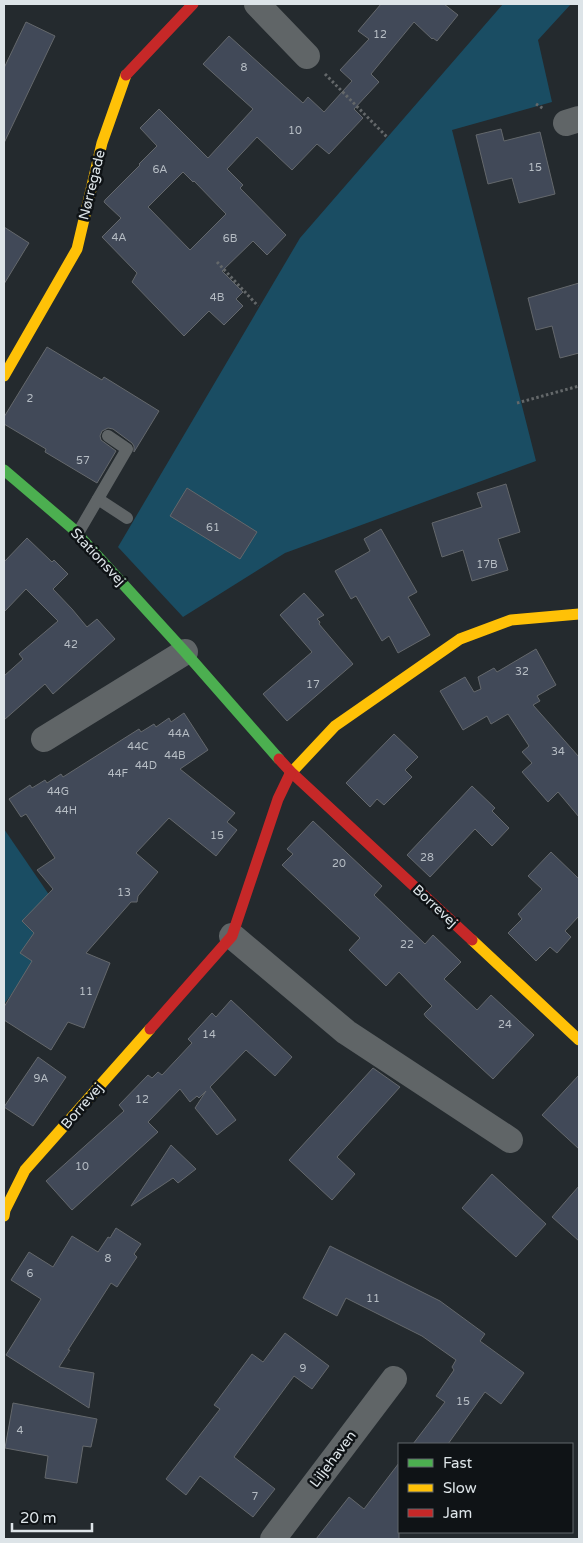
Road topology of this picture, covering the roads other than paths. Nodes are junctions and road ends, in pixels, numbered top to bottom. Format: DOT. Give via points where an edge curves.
graph roads {
  1 [pos="194,4"];
  2 [pos="257,4"];
  3 [pos="307,56"];
  4 [pos="4,376"];
  5 [pos="108,436"];
  6 [pos="4,470"];
  7 [pos="98,499"];
  8 [pos="127,518"];
  9 [pos="78,533"];
  10 [pos="579,614"];
  11 [pos="185,652"];
  12 [pos="44,739"];
  13 [pos="292,772"];
  14 [pos="232,936"];
  15 [pos="579,1040"];
  16 [pos="510,1140"];
  17 [pos="4,1216"];
  18 [pos="394,1379"];
  19 [pos="273,1539"];
  1 -- 4 [label="street, Nørregade" via="127,73 102,143 77,248"];
  2 -- 3 [label="street"];
  5 -- 7 [label="lane" via="127,449"];
  6 -- 9 [label="street, Stationsvej"];
  7 -- 8 [label="lane"];
  7 -- 9 [label="lane"];
  9 -- 11 [label="street, Stationsvej"];
  10 -- 13 [label="street, Borrevej" via="511,620 460,639 335,726"];
  11 -- 12 [label="street"];
  11 -- 13 [label="street, Stationsvej"];
  13 -- 14 [label="street, Borrevej" via="278,799"];
  13 -- 15 [label="street, Borrevej"];
  14 -- 16 [label="street" via="346,1032"];
  14 -- 17 [label="street, Borrevej" via="25,1170"];
  18 -- 19 [label="street, Liljehaven"];
}
